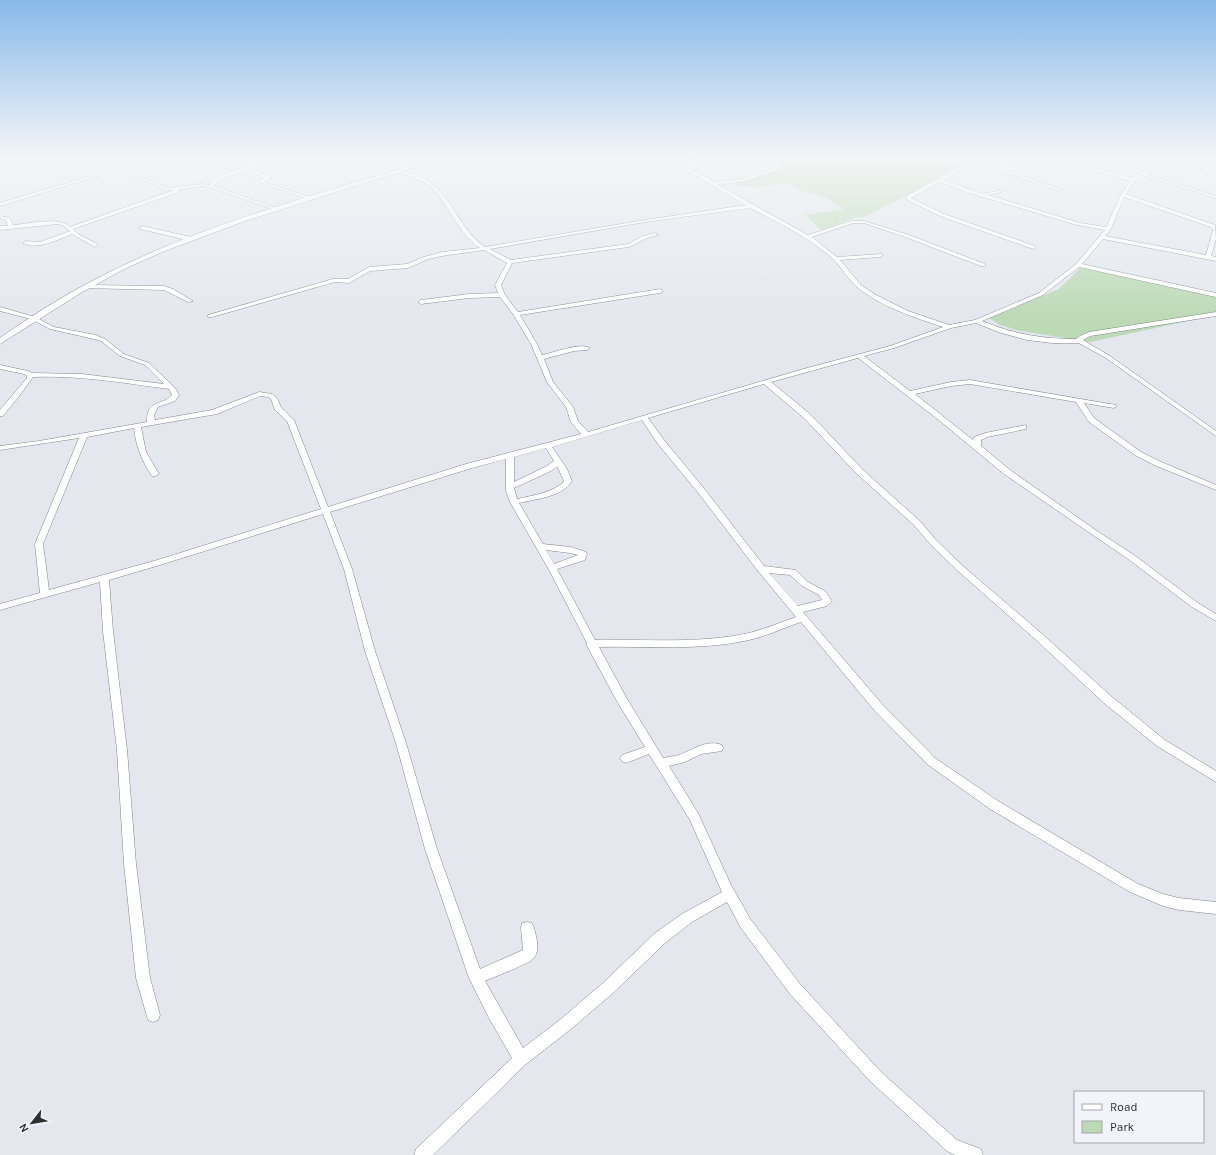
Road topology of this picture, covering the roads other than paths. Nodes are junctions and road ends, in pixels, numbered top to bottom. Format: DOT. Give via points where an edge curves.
graph roads {
  1 [pos="126,210"];
  2 [pos="272,210"];
  3 [pos="450,210"];
  4 [pos="723,210"];
  5 [pos="758,210"];
  6 [pos="931,210"];
  7 [pos="1032,210"];
  8 [pos="1116,210"];
  9 [pos="1166,210"];
  10 [pos="0,217"];
  11 [pos="11,226"];
  12 [pos="0,228"];
  13 [pos="142,228"];
  14 [pos="1108,228"];
  15 [pos="72,230"];
  16 [pos="655,235"];
  17 [pos="808,237"];
  18 [pos="1102,238"];
  19 [pos="191,239"];
  20 [pos="26,243"];
  21 [pos="95,245"];
  22 [pos="1033,247"];
  23 [pos="483,249"];
  24 [pos="880,255"];
  25 [pos="1208,258"];
  26 [pos="1216,259"];
  27 [pos="836,260"];
  28 [pos="510,262"];
  29 [pos="983,265"];
  30 [pos="1078,265"];
  31 [pos="87,287"];
  32 [pos="660,291"];
  33 [pos="502,295"];
  34 [pos="1216,295"];
  35 [pos="190,301"];
  36 [pos="421,302"];
  37 [pos="0,309"];
  38 [pos="516,314"];
  39 [pos="1216,314"];
  40 [pos="210,316"];
  41 [pos="33,318"];
  42 [pos="977,321"];
  43 [pos="949,327"];
  44 [pos="1080,341"];
  45 [pos="0,342"];
  46 [pos="587,348"];
  47 [pos="860,356"];
  48 [pos="540,358"];
  49 [pos="0,367"];
  50 [pos="30,375"];
  51 [pos="766,382"];
  52 [pos="170,387"];
  53 [pos="910,393"];
  54 [pos="1079,401"];
  55 [pos="1114,406"];
  56 [pos="0,414"];
  57 [pos="644,417"];
  58 [pos="151,423"];
  59 [pos="137,426"];
  60 [pos="1023,427"];
  61 [pos="960,433"];
  62 [pos="84,434"];
  63 [pos="1216,434"];
  64 [pos="586,435"];
  65 [pos="985,435"];
  66 [pos="0,441"];
  67 [pos="21,445"];
  68 [pos="548,446"];
  69 [pos="978,447"];
  70 [pos="0,448"];
  71 [pos="510,456"];
  72 [pos="558,462"];
  73 [pos="155,474"];
  74 [pos="511,486"];
  75 [pos="1216,488"];
  76 [pos="514,502"];
  77 [pos="327,511"];
  78 [pos="540,547"];
  79 [pos="552,568"];
  80 [pos="761,569"];
  81 [pos="104,578"];
  82 [pos="44,595"];
  83 [pos="0,607"];
  84 [pos="799,614"];
  85 [pos="1216,618"];
  86 [pos="591,644"];
  87 [pos="718,748"];
  88 [pos="652,749"];
  89 [pos="626,758"];
  90 [pos="660,763"];
  91 [pos="1216,777"];
  92 [pos="730,894"];
  93 [pos="1216,908"];
  94 [pos="527,928"];
  95 [pos="476,978"];
  96 [pos="153,1015"];
  97 [pos="521,1059"];
  98 [pos="952,1150"];
  99 [pos="422,1155"];
  100 [pos="975,1155"];
  1 -- 15 [label="street"];
  2 -- 19 [label="street"];
  3 -- 23 [label="street" via="469,236"];
  4 -- 23 [label="street"];
  5 -- 17 [label="street"];
  6 -- 22 [label="street"];
  7 -- 14 [label="street" via="1079,224"];
  8 -- 14 [label="street"];
  9 -- 25 [label="street" via="1213,226 1216,230"];
  10 -- 11 [label="street" via="8,220"];
  11 -- 12 [label="street"];
  11 -- 15 [label="street" via="58,222"];
  13 -- 19 [label="street"];
  14 -- 18 [label="street"];
  15 -- 20 [label="street" via="40,244"];
  15 -- 21 [label="street"];
  16 -- 28 [label="street" via="633,244"];
  17 -- 27 [label="street"];
  17 -- 29 [label="street" via="853,222 864,222"];
  18 -- 25 [label="street"];
  18 -- 30 [label="street"];
  19 -- 31 [label="street" via="125,267"];
  23 -- 28 [label="street"];
  23 -- 40 [label="street" via="437,255 408,266 371,269 349,281 335,280"];
  24 -- 27 [label="street"];
  25 -- 26 [label="street"];
  27 -- 43 [label="street" via="855,282 874,296 906,312"];
  28 -- 33 [label="street" via="498,285"];
  30 -- 34 [label="street"];
  30 -- 42 [label="street" via="1041,294"];
  31 -- 35 [label="street" via="164,288"];
  31 -- 41 [label="street"];
  32 -- 38 [label="street"];
  33 -- 36 [label="street"];
  33 -- 38 [label="street"];
  37 -- 41 [label="street"];
  38 -- 48 [label="street"];
  39 -- 44 [label="street" via="1089,334 1079,338"];
  41 -- 45 [label="street"];
  41 -- 52 [label="street" via="52,328 102,340 126,358 148,364"];
  42 -- 43 [label="street"];
  42 -- 44 [label="street" via="1004,333 1031,339"];
  43 -- 47 [label="street"];
  44 -- 63 [label="street" via="1108,357"];
  46 -- 48 [label="street"];
  47 -- 51 [label="street"];
  47 -- 53 [label="street"];
  48 -- 64 [label="street" via="550,382"];
  49 -- 50 [label="street"];
  50 -- 52 [label="street" via="66,375"];
  50 -- 56 [label="street" via="15,398"];
  51 -- 57 [label="street"];
  51 -- 91 [label="street" via="808,417 860,472 917,523 955,565 1108,700 1161,743"];
  52 -- 58 [label="street" via="175,392 175,397 152,409"];
  53 -- 54 [label="street" via="970,382"];
  53 -- 61 [label="street"];
  54 -- 55 [label="street"];
  54 -- 75 [label="street" via="1090,420 1138,453"];
  57 -- 64 [label="street"];
  57 -- 80 [label="street"];
  58 -- 59 [label="street"];
  58 -- 77 [label="street" via="214,412 259,394 270,395 290,420"];
  59 -- 62 [label="street"];
  59 -- 73 [label="street" via="142,454"];
  60 -- 65 [label="street"];
  61 -- 65 [label="street"];
  61 -- 69 [label="street"];
  62 -- 67 [label="street"];
  62 -- 82 [label="street" via="39,544"];
  64 -- 68 [label="street"];
  65 -- 69 [label="street" via="978,439"];
  66 -- 67 [label="street"];
  67 -- 70 [label="street"];
  68 -- 71 [label="street"];
  68 -- 72 [label="street"];
  69 -- 85 [label="street" via="1007,472"];
  71 -- 74 [label="street"];
  71 -- 77 [label="street" via="463,468"];
  72 -- 74 [label="street"];
  72 -- 76 [label="street" via="568,480 565,486"];
  74 -- 76 [label="street"];
  76 -- 78 [label="street"];
  77 -- 81 [label="street"];
  77 -- 95 [label="street" via="348,569 370,651 401,744 431,849"];
  78 -- 79 [label="street"];
  78 -- 79 [label="street" via="583,554 582,558"];
  79 -- 86 [label="street"];
  80 -- 84 [label="street"];
  80 -- 84 [label="street" via="793,572 805,584 826,597 827,601 824,604"];
  81 -- 82 [label="street"];
  81 -- 96 [label="street" via="141,965"];
  82 -- 83 [label="street"];
  84 -- 86 [label="street" via="754,635 741,638 688,643"];
  84 -- 93 [label="street" via="902,733 953,776 1017,819 1134,888 1179,904"];
  86 -- 88 [label="street"];
  87 -- 90 [label="street" via="699,750 681,759"];
  88 -- 89 [label="street"];
  88 -- 90 [label="street"];
  90 -- 92 [label="street" via="694,817"];
  92 -- 97 [label="street" via="687,918 665,934 596,998"];
  92 -- 98 [label="street" via="763,948 818,1015 876,1077"];
  94 -- 95 [label="street" via="531,950 528,955"];
  95 -- 97 [label="street"];
  97 -- 99 [label="street"];
  98 -- 100 [label="street"];
}
